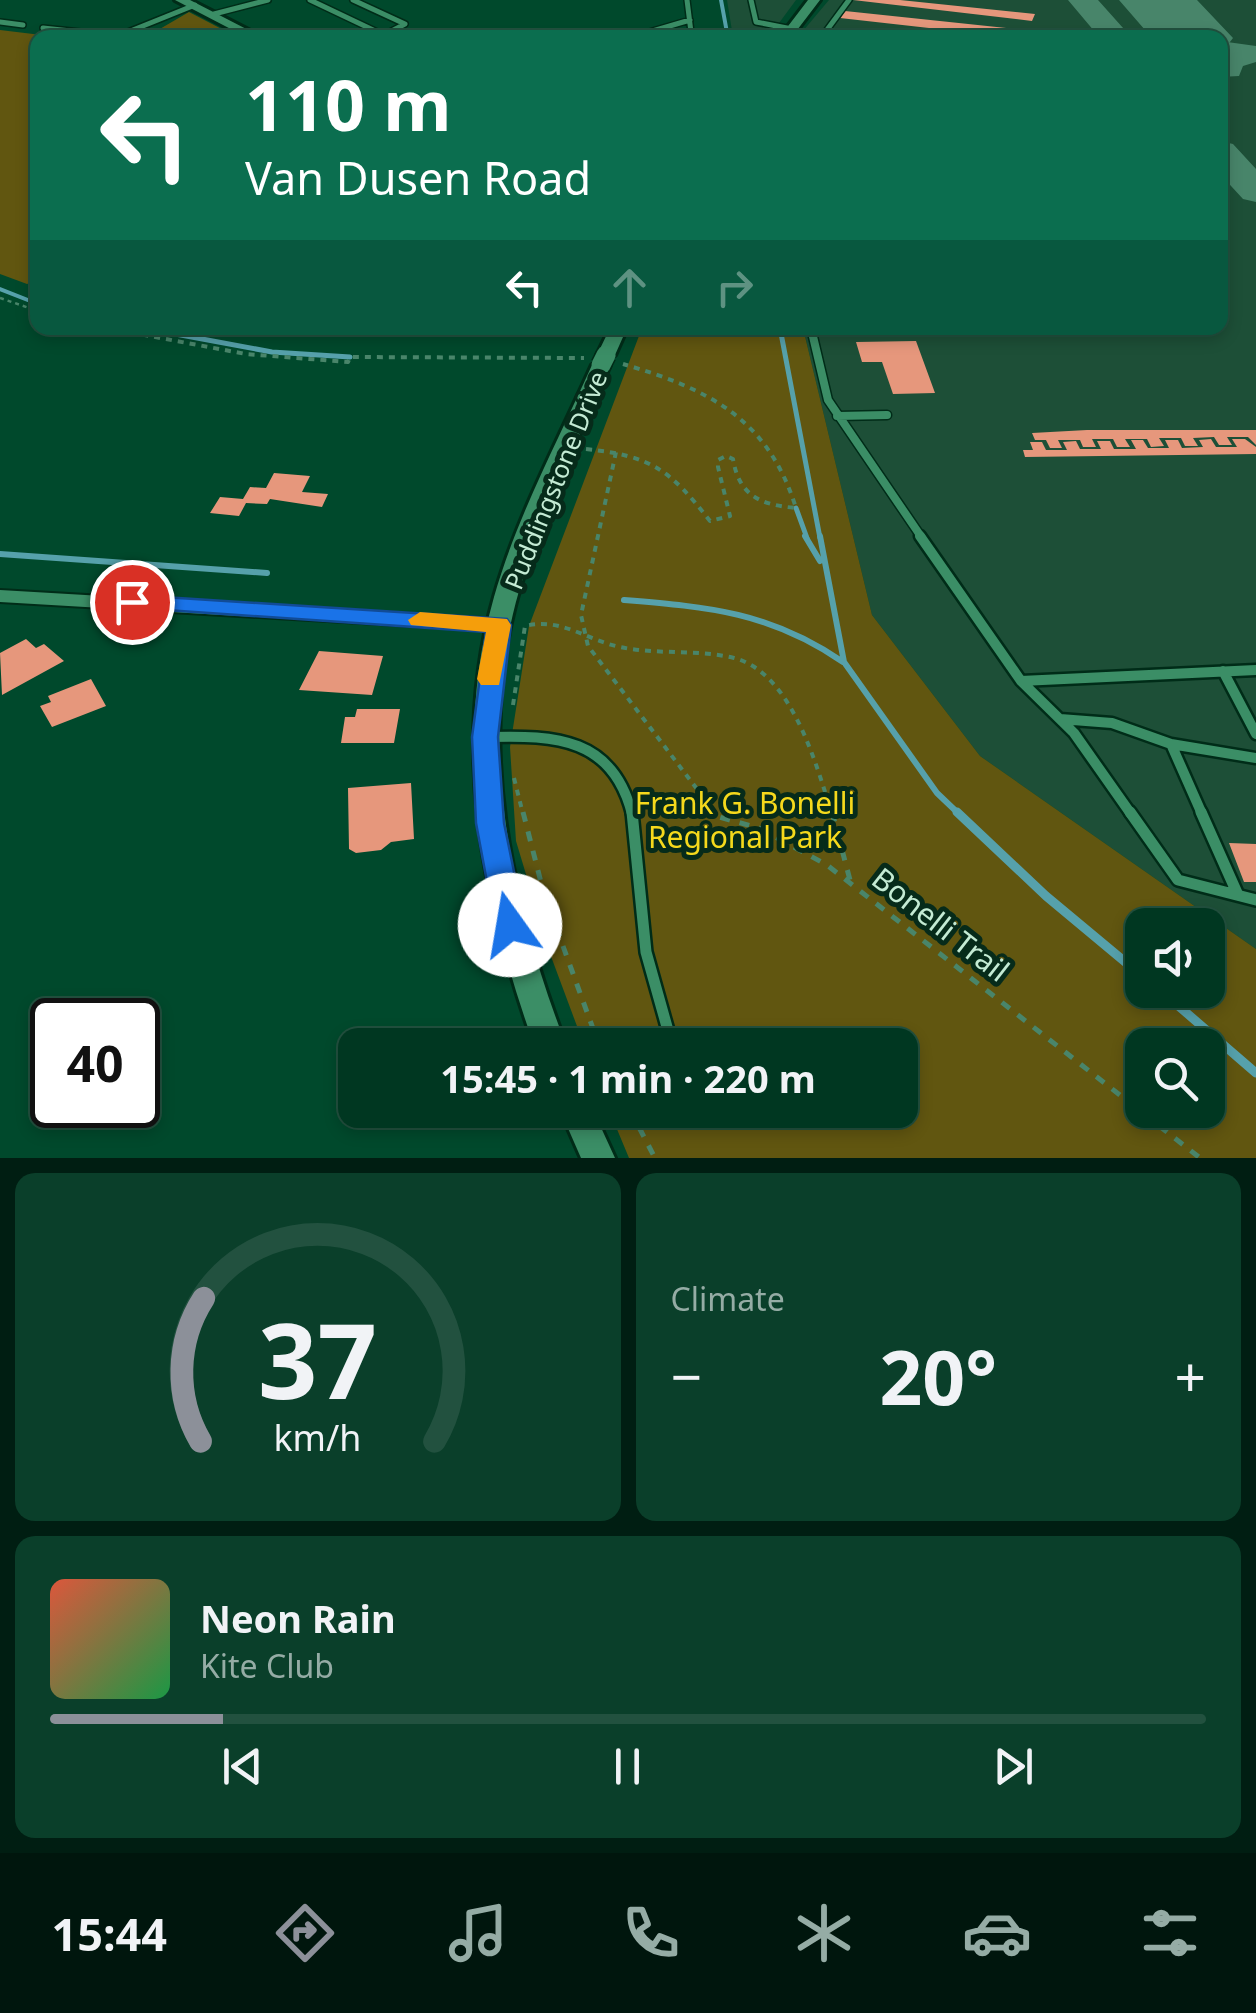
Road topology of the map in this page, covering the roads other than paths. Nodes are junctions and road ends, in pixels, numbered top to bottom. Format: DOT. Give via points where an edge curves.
graph roads {
  1 [pos="181,0"];
  2 [pos="268,0"];
  3 [pos="310,0"];
  4 [pos="352,0"];
  5 [pos="686,0"];
  6 [pos="751,0"];
  7 [pos="814,0"];
  8 [pos="848,0"];
  9 [pos="195,5"];
  10 [pos="213,7"];
  11 [pos="230,10"];
  12 [pos="690,20"];
  13 [pos="0,22"];
  14 [pos="23,25"];
  15 [pos="43,28"];
  16 [pos="62,30"];
  17 [pos="133,30"];
  18 [pos="246,30"];
  19 [pos="268,30"];
  20 [pos="374,30"];
  21 [pos="396,30"];
  22 [pos="656,30"];
  23 [pos="692,30"];
  24 [pos="779,30"];
  25 [pos="790,30"];
  26 [pos="827,30"];
  27 [pos="615,335"];
  28 [pos="813,335"];
  29 [pos="887,414"];
  30 [pos="837,416"];
  31 [pos="0,596"];
  32 [pos="499,625"];
  33 [pos="1256,670"];
  34 [pos="1223,671"];
  35 [pos="1021,682"];
  36 [pos="1060,719"];
  37 [pos="1256,734"];
  38 [pos="497,737"];
  39 [pos="1171,744"];
  40 [pos="1256,758"];
  41 [pos="1238,895"];
  42 [pos="1256,900"];
  43 [pos="543,1028"];
  44 [pos="667,1028"];
  45 [pos="584,1128"];
  46 [pos="598,1158"];
  1 -- 9 [label="street"];
  2 -- 11 [label="lane"];
  3 -- 20 [label="lane"];
  4 -- 21 [label="lane" via="405,24"];
  5 -- 12 [label="lane"];
  6 -- 24 [label="lane" via="756,22"];
  7 -- 25 [label="street"];
  8 -- 26 [label="lane"];
  9 -- 10 [label="street"];
  9 -- 17 [label="lane"];
  10 -- 11 [label="street"];
  10 -- 18 [label="street"];
  11 -- 19 [label="street"];
  12 -- 22 [label="lane"];
  12 -- 23 [label="lane"];
  13 -- 14 [label="lane"];
  15 -- 16 [label="lane"];
  27 -- 32 [label="street, Puddingstone Drive"];
  28 -- 30 [label="lane"];
  29 -- 30 [label="lane"];
  30 -- 35 [label="lane"];
  31 -- 32 [label="street"];
  32 -- 38 [label="street, Puddingstone Drive"];
  33 -- 34 [label="lane"];
  34 -- 35 [label="lane"];
  34 -- 37 [label="lane"];
  35 -- 36 [label="lane"];
  36 -- 39 [label="lane" via="1112,724"];
  36 -- 41 [label="lane" via="1178,880"];
  38 -- 43 [label="street, Puddingstone Drive" via="490,823 502,894"];
  38 -- 44 [label="lane" via="576,746 605,760 624,782 646,956"];
  39 -- 40 [label="lane"];
  39 -- 41 [label="lane"];
  41 -- 42 [label="lane"];
  45 -- 46 [label="street"];
}
